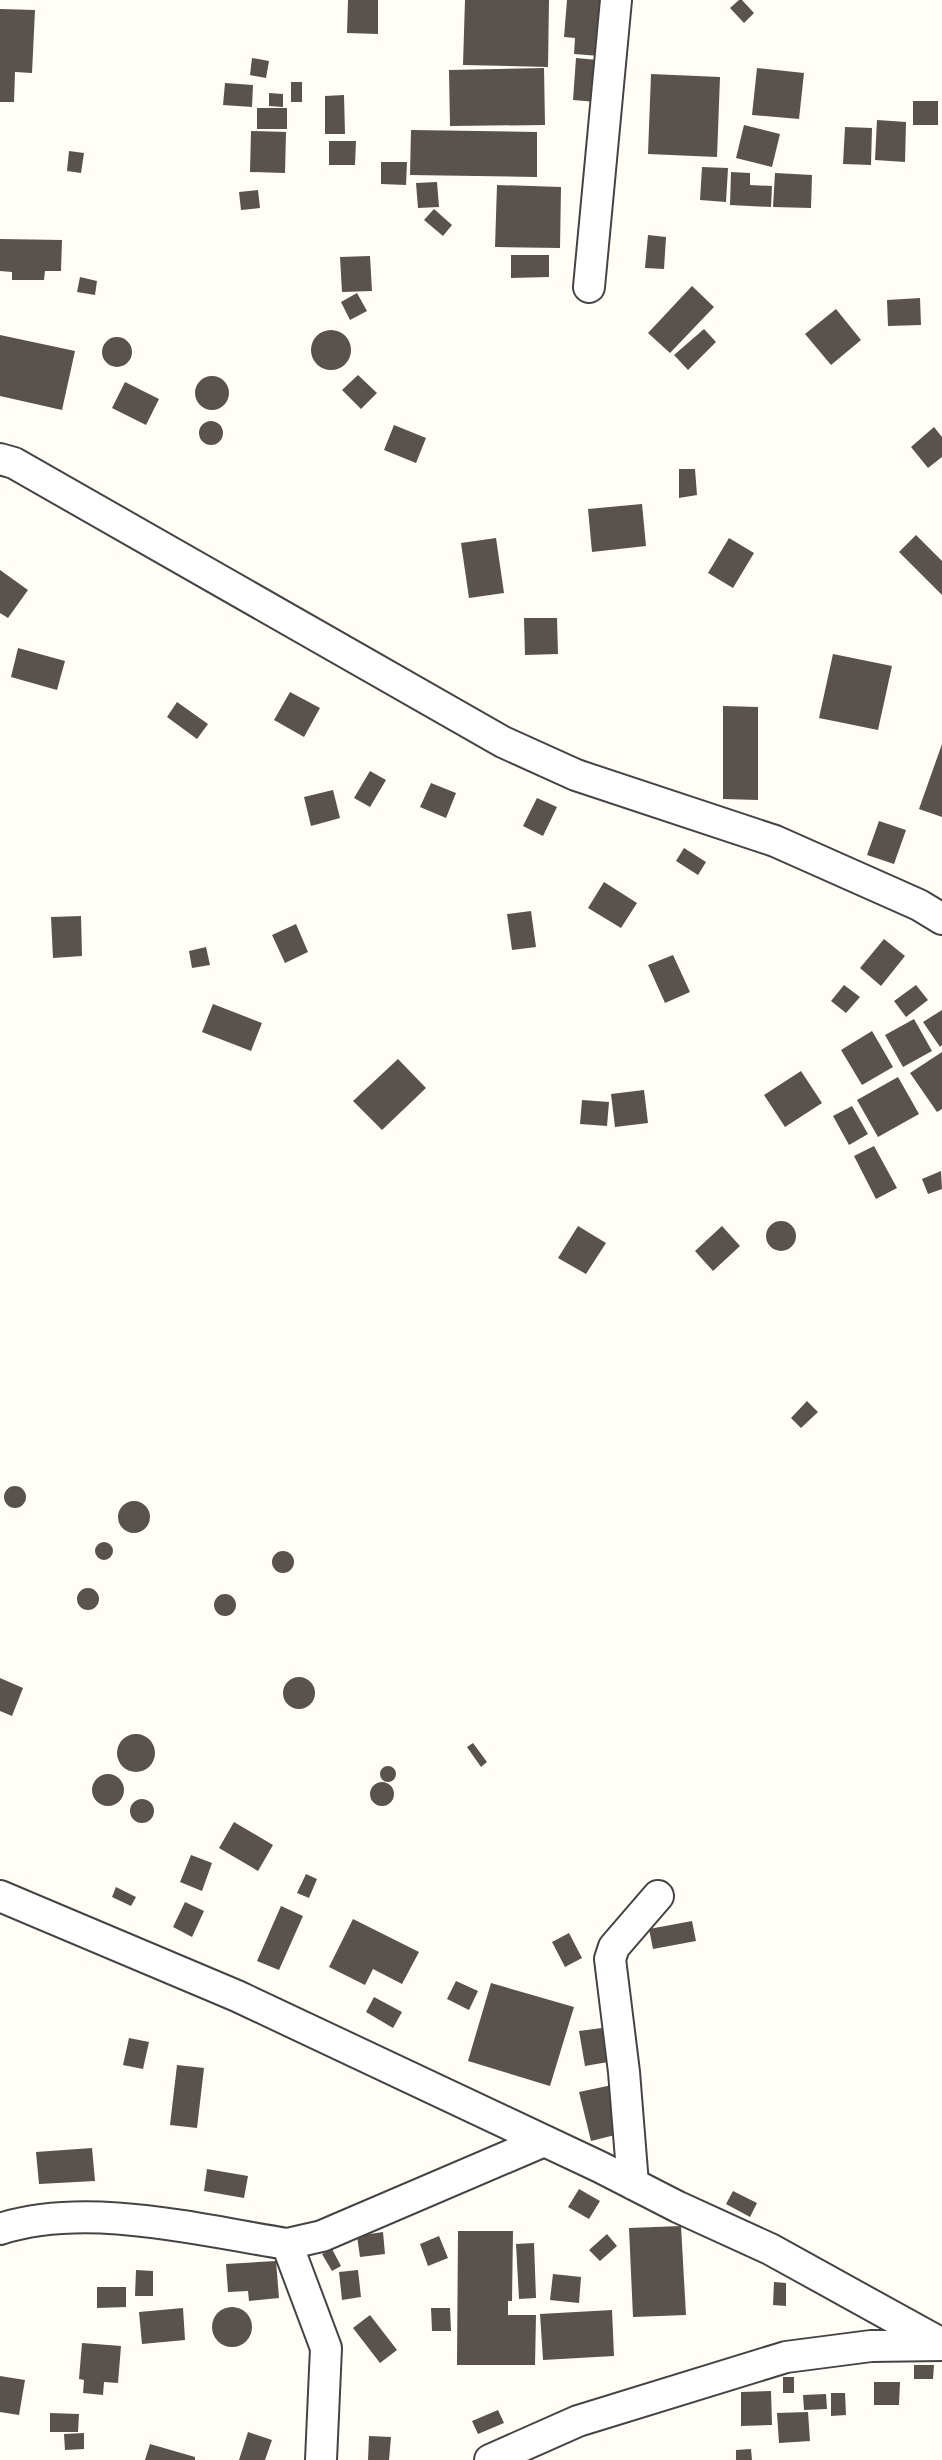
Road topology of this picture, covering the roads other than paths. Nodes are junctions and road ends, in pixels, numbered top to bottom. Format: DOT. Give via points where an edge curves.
graph roads {
  1 [pos="616,0"];
  2 [pos="589,287"];
  3 [pos="0,459"];
  4 [pos="942,919"];
  5 [pos="0,1896"];
  6 [pos="658,1896"];
  7 [pos="544,2141"];
  8 [pos="633,2184"];
  9 [pos="0,2229"];
  10 [pos="287,2244"];
  11 [pos="942,2344"];
  12 [pos="321,2460"];
  13 [pos="490,2460"];
  1 -- 2 [label="street"];
  3 -- 4 [label="street" via="503,742 576,775 775,841"];
  5 -- 7 [label="street" via="237,1996"];
  6 -- 8 [label="street" via="614,1947 610,1959"];
  7 -- 8 [label="street"];
  7 -- 10 [label="street" via="322,2236"];
  8 -- 11 [label="street" via="770,2249"];
  9 -- 10 [label="street" via="19,2222 87,2216"];
  10 -- 12 [label="street" via="326,2348"];
  11 -- 13 [label="street" via="786,2357 578,2421"];
}
